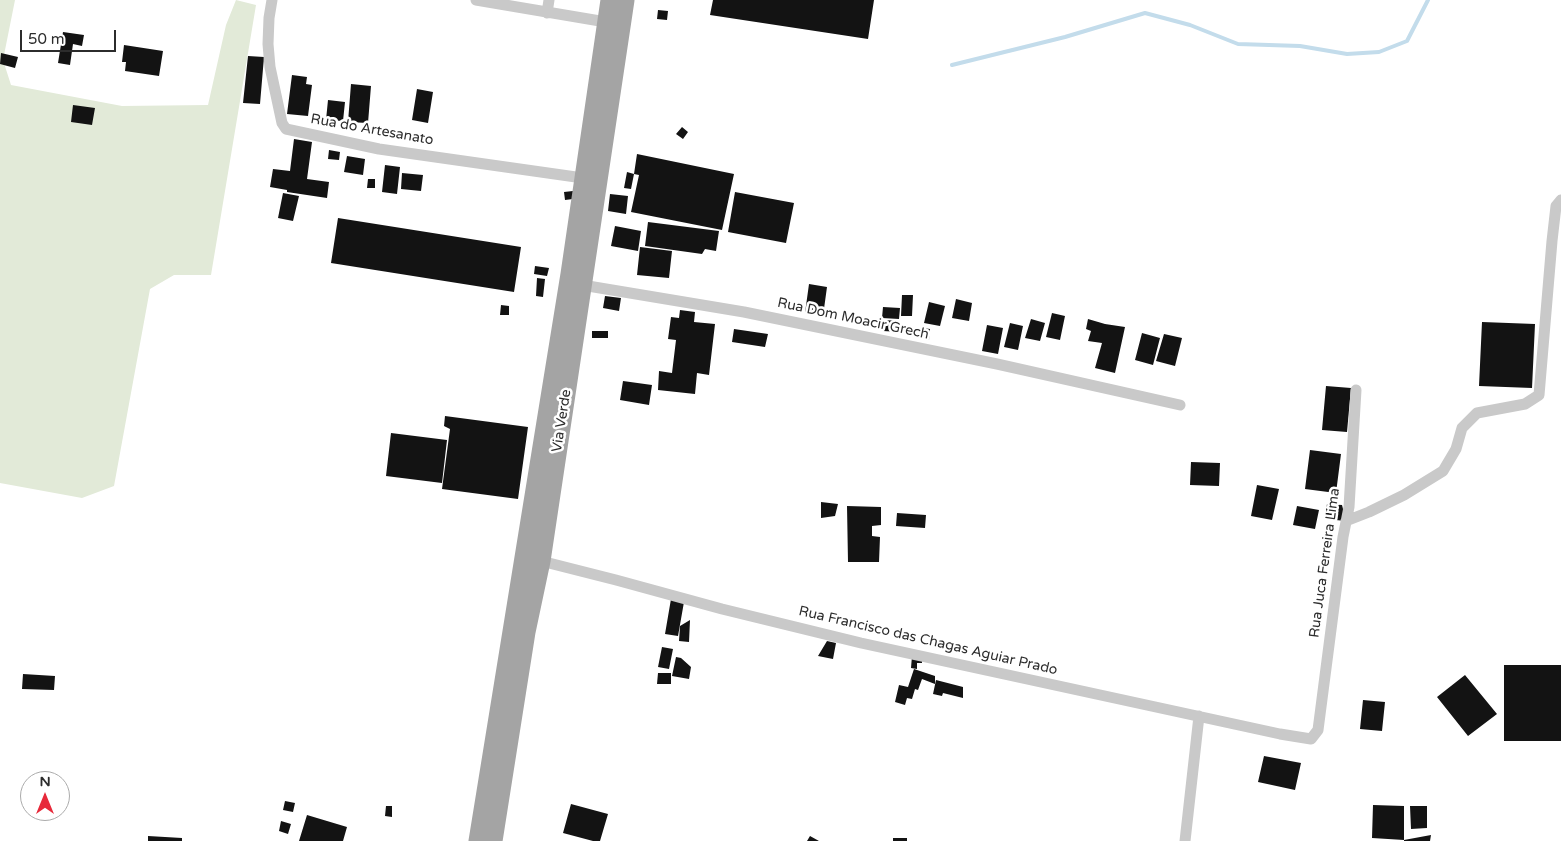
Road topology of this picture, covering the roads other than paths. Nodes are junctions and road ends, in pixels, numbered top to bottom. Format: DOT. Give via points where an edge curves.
graph roads {
  1 [pos="272,0"];
  2 [pos="476,0"];
  3 [pos="549,0"];
  4 [pos="610,0"];
  5 [pos="625,0"];
  6 [pos="547,13"];
  7 [pos="606,22"];
  8 [pos="583,178"];
  9 [pos="1561,200"];
  10 [pos="582,285"];
  11 [pos="1356,390"];
  12 [pos="1180,404"];
  13 [pos="1346,521"];
  14 [pos="541,561"];
  15 [pos="1199,716"];
  16 [pos="1311,738"];
  17 [pos="478,841"];
  18 [pos="493,841"];
  19 [pos="1185,841"];
  1 -- 8 [label="street, Rua do Artesanato" via="268,44 270,66 286,130 378,149"];
  2 -- 6 [label="street"];
  3 -- 6 [label="street"];
  4 -- 7 [label="main road, Via Verde"];
  5 -- 10 [label="main road, Via Verde"];
  6 -- 7 [label="street"];
  7 -- 8 [label="main road, Via Verde"];
  8 -- 17 [label="main road, Via Verde"];
  9 -- 13 [label="street" via="1556,206 1552,241 1539,395 1525,404 1477,413 1462,428 1456,449 1443,471 1404,495"];
  10 -- 12 [label="street, Rua Dom Moacir Grech" via="744,312"];
  10 -- 14 [label="main road, Via Verde"];
  11 -- 13 [label="street, Rua Juca Ferreira Lima"];
  13 -- 16 [label="street, Rua Juca Ferreira Lima" via="1318,730"];
  14 -- 15 [label="street, Rua Francisco das Chagas Aguiar Prado" via="861,643"];
  14 -- 18 [label="main road, Via Verde" via="526,632"];
  15 -- 16 [label="street, Rua Francisco das Chagas Aguiar Prado"];
  15 -- 19 [label="street"];
}
